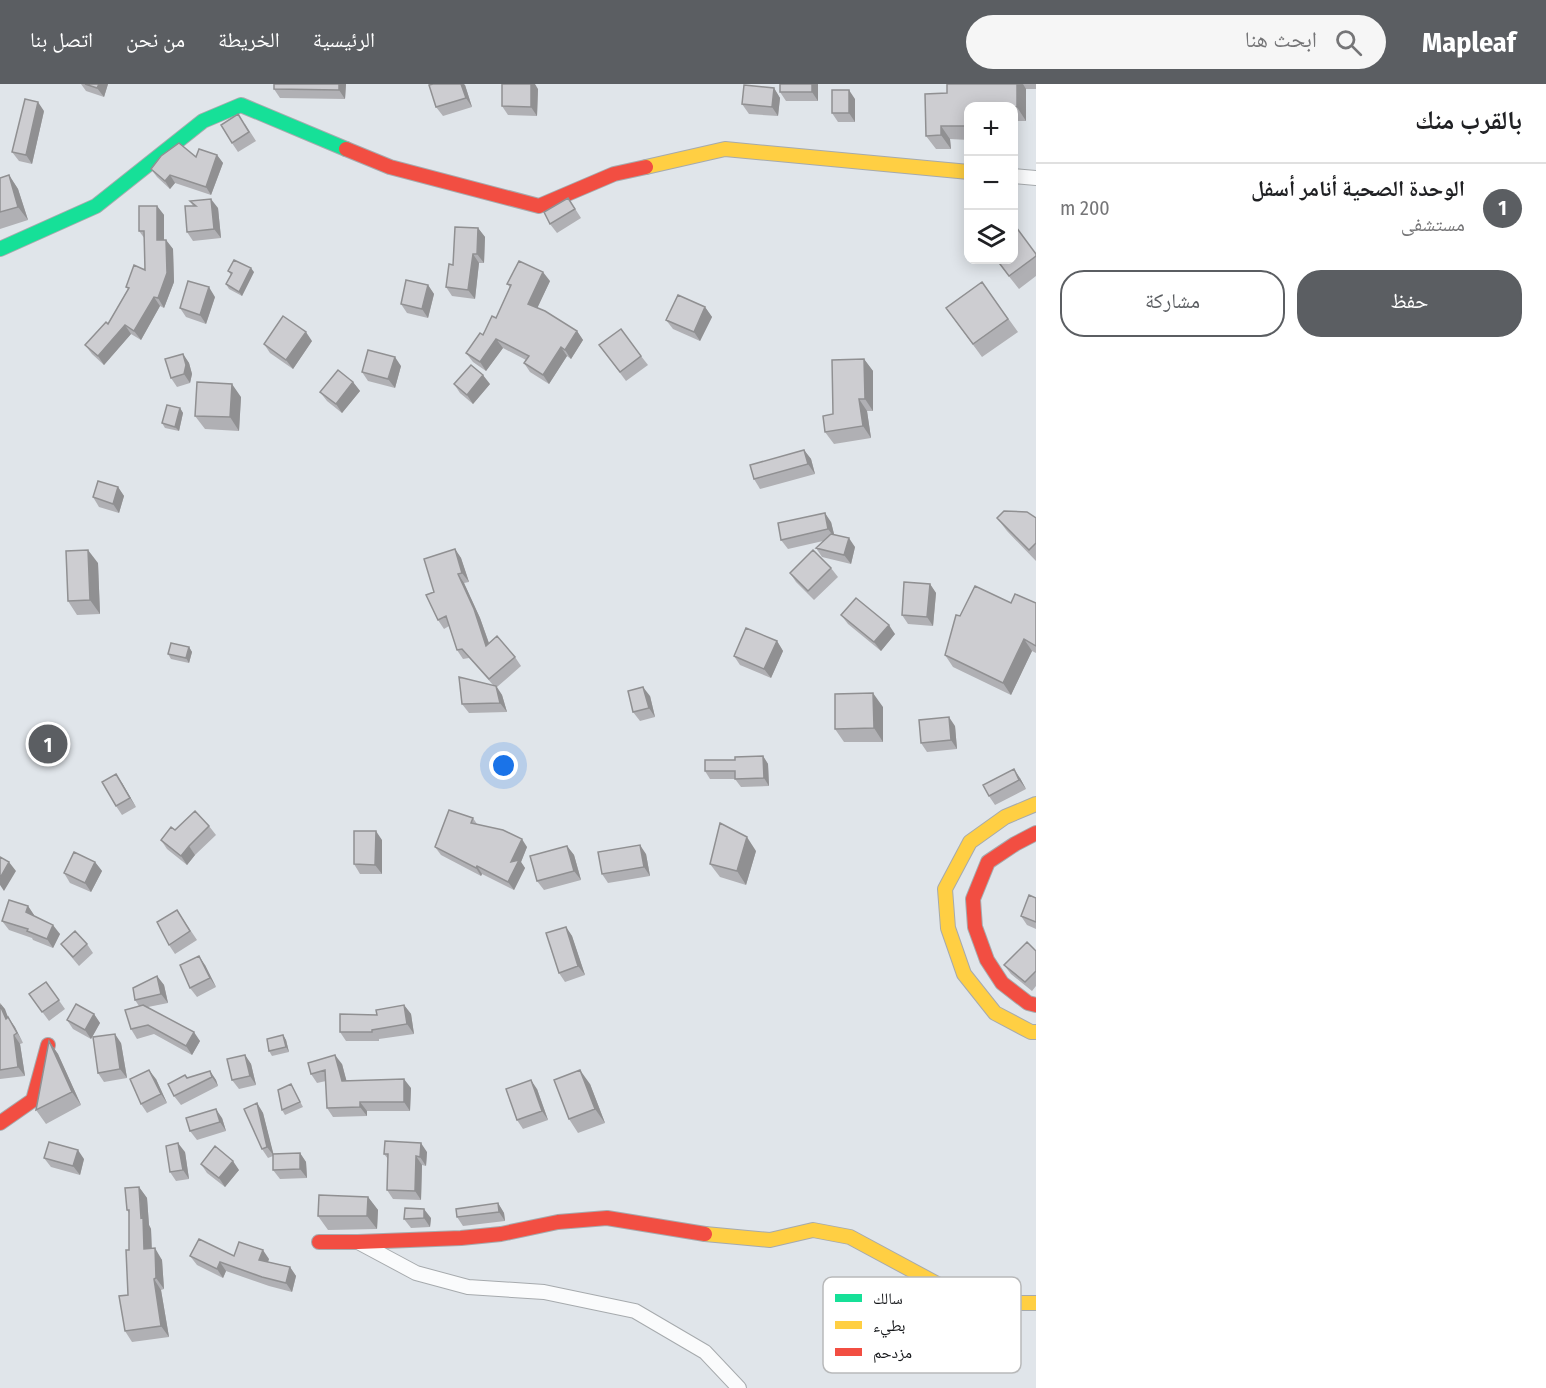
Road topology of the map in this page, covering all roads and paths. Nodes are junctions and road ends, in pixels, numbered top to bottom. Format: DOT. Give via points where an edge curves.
graph roads {
  1 [pos="964,172"];
  2 [pos="1018,176"];
  3 [pos="1036,178"];
  4 [pos="0,249"];
  5 [pos="1036,804"];
  6 [pos="1036,833"];
  7 [pos="1036,1005"];
  8 [pos="1036,1032"];
  9 [pos="48,1045"];
  10 [pos="0,1123"];
  11 [pos="320,1242"];
  12 [pos="358,1242"];
  13 [pos="924,1277"];
  14 [pos="1021,1303"];
  15 [pos="1036,1303"];
  16 [pos="739,1388"];
  1 -- 4 [label="street" via="725,149 614,174 539,206 390,167 241,105 203,120 96,206"];
  2 -- 3 [label="street"];
  5 -- 8 [label="street" via="1005,817 970,842 945,888 948,928 964,974 995,1013"];
  6 -- 7 [label="street" via="988,862 974,899 975,927 987,960 1002,983"];
  9 -- 10 [label="street" via="33,1100"];
  11 -- 12 [label="street"];
  12 -- 13 [label="street" via="461,1238 607,1218 770,1240 813,1230 850,1237"];
  12 -- 16 [label="street" via="416,1273 468,1287 544,1292 635,1311 705,1352"];
  14 -- 15 [label="street"];
}
